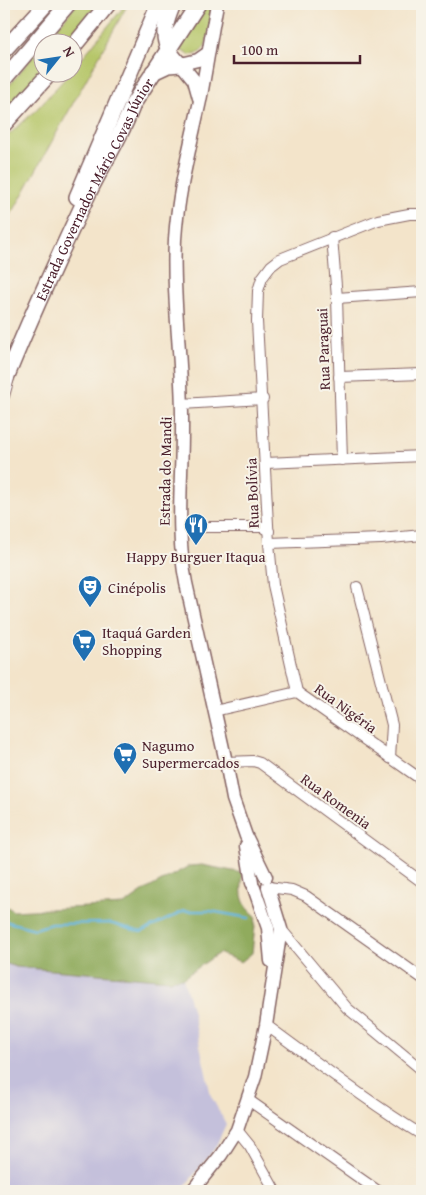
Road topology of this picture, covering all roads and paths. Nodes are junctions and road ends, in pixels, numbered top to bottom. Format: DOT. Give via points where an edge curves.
graph roads {
  1 [pos="46,4"];
  2 [pos="68,4"];
  3 [pos="108,4"];
  4 [pos="159,4"];
  5 [pos="173,4"];
  6 [pos="198,4"];
  7 [pos="217,4"];
  8 [pos="82,36"];
  9 [pos="168,48"];
  10 [pos="4,50"];
  11 [pos="208,53"];
  12 [pos="181,64"];
  13 [pos="153,72"];
  14 [pos="4,79"];
  15 [pos="42,82"];
  16 [pos="200,101"];
  17 [pos="4,124"];
  18 [pos="422,214"];
  19 [pos="332,237"];
  20 [pos="422,292"];
  21 [pos="337,298"];
  22 [pos="18,348"];
  23 [pos="4,357"];
  24 [pos="422,374"];
  25 [pos="339,377"];
  26 [pos="4,383"];
  27 [pos="4,396"];
  28 [pos="262,399"];
  29 [pos="182,404"];
  30 [pos="422,456"];
  31 [pos="342,460"];
  32 [pos="266,463"];
  33 [pos="181,526"];
  34 [pos="269,531"];
  35 [pos="422,535"];
  36 [pos="269,543"];
  37 [pos="357,588"];
  38 [pos="297,692"];
  39 [pos="214,712"];
  40 [pos="390,758"];
  41 [pos="226,762"];
  42 [pos="421,777"];
  43 [pos="246,836"];
  44 [pos="267,882"];
  45 [pos="422,882"];
  46 [pos="253,885"];
  47 [pos="281,930"];
  48 [pos="422,978"];
  49 [pos="273,988"];
  50 [pos="266,1025"];
  51 [pos="422,1070"];
  52 [pos="248,1099"];
  53 [pos="236,1130"];
  54 [pos="422,1135"];
  55 [pos="192,1191"];
  56 [pos="275,1191"];
  57 [pos="378,1191"];
  1 -- 10 [label="highway"];
  2 -- 14 [label="highway"];
  3 -- 8 [label="highway"];
  4 -- 23 [label="highway, Estrada Governador Mário Covas Júnior"];
  5 -- 9 [label="highway" via="164,29"];
  6 -- 9 [label="highway, Estrada Governador Mário Covas Júnior"];
  7 -- 11 [label="main road, Estrada do Mandi"];
  9 -- 12 [label="main road"];
  9 -- 13 [label="highway, Estrada Governador Mário Covas Júnior"];
  11 -- 12 [label="main road" via="198,60"];
  11 -- 16 [label="main road, Estrada do Mandi"];
  12 -- 13 [label="highway" via="168,65"];
  12 -- 16 [label="main road" via="194,80"];
  13 -- 22 [label="highway, Estrada Governador Mário Covas Júnior" via="133,104 93,185"];
  15 -- 17 [label="highway"];
  16 -- 29 [label="main road, Estrada do Mandi" via="181,188 176,237 175,298"];
  18 -- 19 [label="street" via="385,218"];
  19 -- 21 [label="street, Rua Paraguai"];
  19 -- 28 [label="street, Rua Bolívia" via="280,259 262,278 257,321"];
  20 -- 21 [label="street"];
  21 -- 25 [label="street, Rua Paraguai"];
  22 -- 26 [label="highway, Estrada Governador Mário Covas Júnior"];
  22 -- 27 [label="street"];
  24 -- 25 [label="street"];
  25 -- 31 [label="street, Rua Paraguai"];
  28 -- 29 [label="street"];
  28 -- 32 [label="street, Rua Bolívia"];
  29 -- 33 [label="main road, Estrada do Mandi"];
  30 -- 31 [label="street"];
  31 -- 32 [label="street"];
  32 -- 34 [label="street, Rua Bolívia"];
  33 -- 34 [label="street" via="262,527"];
  33 -- 39 [label="main road, Estrada do Mandi" via="182,565"];
  34 -- 36 [label="street, Rua Bolívia"];
  35 -- 36 [label="street"];
  36 -- 38 [label="street, Rua Bolívia" via="273,585"];
  37 -- 40 [label="street" via="392,725"];
  38 -- 39 [label="street, Rua Nigéria"];
  38 -- 40 [label="street, Rua Nigéria"];
  39 -- 41 [label="main road, Estrada do Mandi"];
  40 -- 42 [label="street, Rua Nigéria"];
  41 -- 43 [label="main road, Estrada do Mandi" via="233,799"];
  41 -- 45 [label="street, Rua Romenia" via="260,763"];
  43 -- 44 [label="main road, Estrada do Mandi"];
  43 -- 46 [label="main road, Estrada do Mandi"];
  44 -- 46 [label="main road" via="261,875 256,876"];
  44 -- 47 [label="main road, Estrada do Mandi"];
  44 -- 48 [label="street" via="306,896"];
  46 -- 49 [label="main road, Estrada do Mandi" via="270,936"];
  47 -- 49 [label="main road, Estrada do Mandi"];
  47 -- 51 [label="street" via="347,1008"];
  49 -- 50 [label="main road, Estrada do Mandi"];
  50 -- 52 [label="main road, Estrada do Mandi"];
  50 -- 54 [label="street"];
  52 -- 53 [label="main road, Estrada do Mandi"];
  52 -- 57 [label="street"];
  53 -- 55 [label="main road, Estrada do Mandi"];
  53 -- 56 [label="street" via="250,1146"];
}
